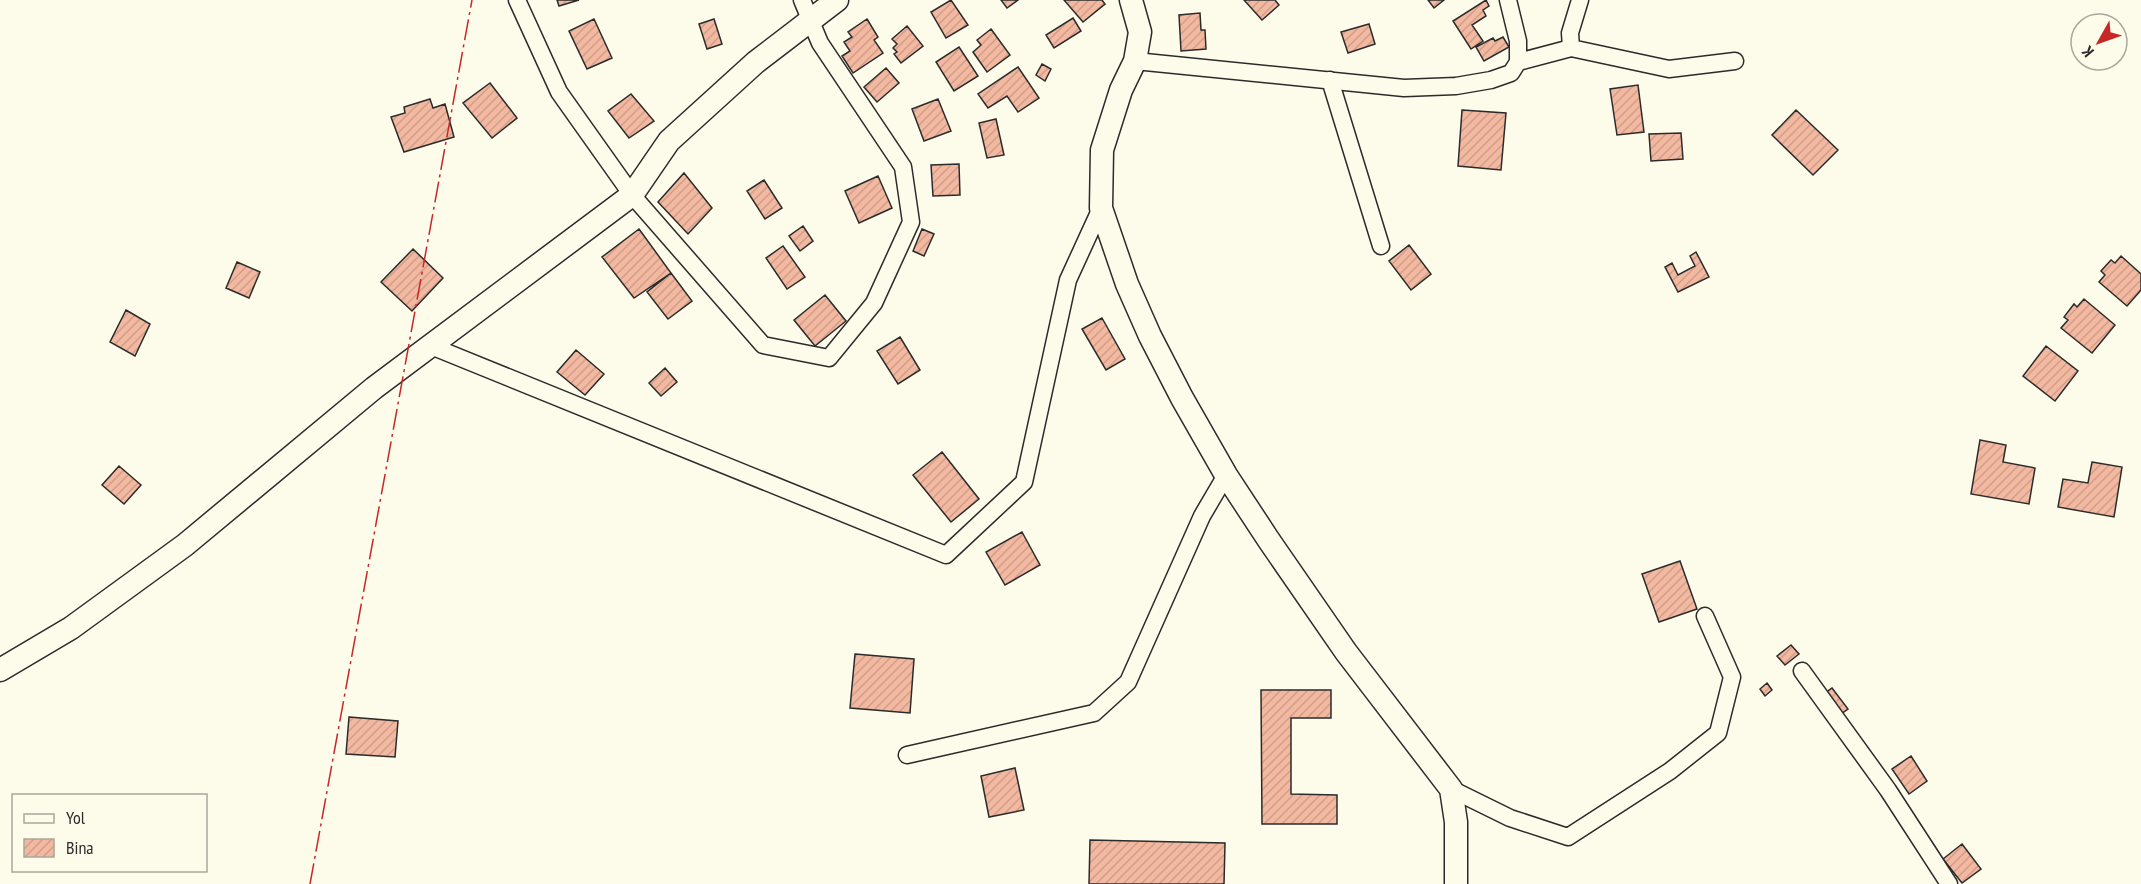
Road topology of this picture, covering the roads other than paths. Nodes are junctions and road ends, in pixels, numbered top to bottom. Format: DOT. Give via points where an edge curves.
graph roads {
  1 [pos="517,0"];
  2 [pos="837,0"];
  3 [pos="1131,0"];
  4 [pos="1508,0"];
  5 [pos="1580,0"];
  6 [pos="806,9"];
  7 [pos="1571,48"];
  8 [pos="1135,61"];
  9 [pos="1735,61"];
  10 [pos="1518,62"];
  11 [pos="1330,80"];
  12 [pos="632,195"];
  13 [pos="1101,208"];
  14 [pos="1381,246"];
  15 [pos="431,346"];
  16 [pos="1226,475"];
  17 [pos="1705,616"];
  18 [pos="0,670"];
  19 [pos="1802,671"];
  20 [pos="907,755"];
  21 [pos="1451,789"];
  22 [pos="1456,884"];
  23 [pos="1950,884"];
  1 -- 12 [label="street" via="558,92"];
  2 -- 6 [label="street"];
  3 -- 8 [label="street" via="1140,32"];
  4 -- 10 [label="street" via="1518,41"];
  5 -- 7 [label="street" via="1570,33"];
  6 -- 12 [label="street" via="756,62 669,141"];
  6 -- 12 [label="street" via="820,43 903,166 911,222 874,303 829,358 763,345"];
  7 -- 9 [label="street" via="1669,69"];
  7 -- 10 [label="street"];
  8 -- 11 [label="street"];
  8 -- 13 [label="street" via="1121,90 1102,150"];
  10 -- 11 [label="street" via="1511,73 1456,86 1404,88"];
  11 -- 14 [label="street"];
  12 -- 15 [label="street"];
  13 -- 15 [label="street" via="1068,280 1024,482 946,555"];
  13 -- 16 [label="street" via="1127,285 1150,336"];
  15 -- 18 [label="street" via="374,388 185,545 71,628"];
  16 -- 20 [label="street" via="1202,516 1128,682 1094,713"];
  16 -- 21 [label="street" via="1346,652"];
  17 -- 21 [label="street" via="1732,677 1718,733 1670,771 1568,837 1510,818"];
  19 -- 23 [label="street"];
  21 -- 22 [label="street" via="1456,822"];
}
